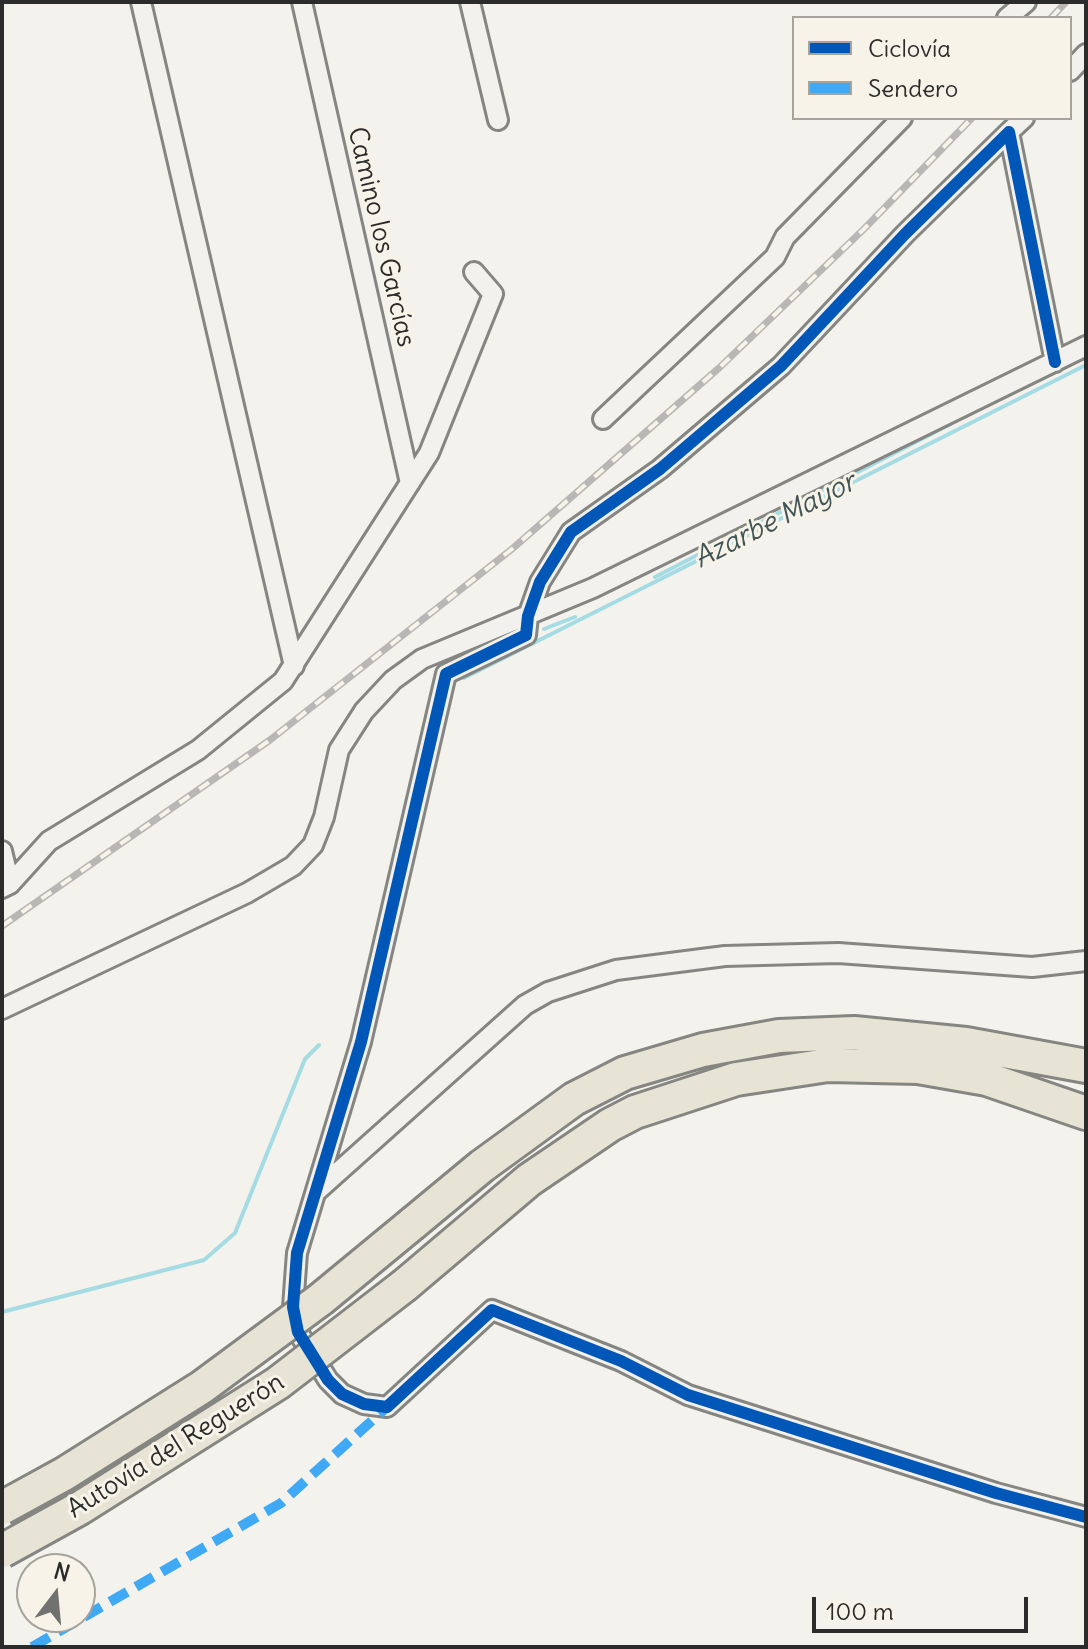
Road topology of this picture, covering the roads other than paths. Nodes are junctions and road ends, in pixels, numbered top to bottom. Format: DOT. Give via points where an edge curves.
graph roads {
  1 [pos="141,2"];
  2 [pos="302,2"];
  3 [pos="470,2"];
  4 [pos="1026,2"];
  5 [pos="1009,16"];
  6 [pos="1086,54"];
  7 [pos="1072,69"];
  8 [pos="498,120"];
  9 [pos="900,120"];
  10 [pos="1022,120"];
  11 [pos="1009,132"];
  12 [pos="474,272"];
  13 [pos="1086,346"];
  14 [pos="1055,362"];
  15 [pos="603,419"];
  16 [pos="410,483"];
  17 [pos="528,616"];
  18 [pos="294,666"];
  19 [pos="2,851"];
  20 [pos="6,886"];
  21 [pos="1086,961"];
  22 [pos="2,1009"];
  23 [pos="1086,1066"];
  24 [pos="1086,1113"];
  25 [pos="316,1192"];
  26 [pos="2,1508"];
  27 [pos="1086,1517"];
  28 [pos="2,1551"];
  1 -- 18 [label="street"];
  2 -- 16 [label="street, Camino los Garcías"];
  3 -- 8 [label="street"];
  4 -- 5 [label="street"];
  6 -- 7 [label="street"];
  9 -- 15 [label="street" via="785,237 775,257"];
  10 -- 11 [label="street"];
  11 -- 14 [label="street"];
  11 -- 17 [label="street" via="781,366 660,469 571,532 540,582"];
  12 -- 16 [label="street" via="493,294 429,453"];
  13 -- 14 [label="street"];
  14 -- 17 [label="street"];
  16 -- 18 [label="street"];
  17 -- 22 [label="street" via="422,659 393,680 364,711 339,750 313,845 293,866"];
  17 -- 25 [label="street" via="526,635 446,674 361,1042"];
  18 -- 20 [label="street" via="283,681 198,750 49,841"];
  19 -- 20 [label="street"];
  21 -- 25 [label="street" via="1032,967 802,954 725,956 616,970 525,1005"];
  23 -- 26 [label="highway, Autovía del Reguerón, bridge" via="877,1034 800,1034 662,1060 597,1086 525,1133 309,1308 202,1387"];
  24 -- 28 [label="highway, Autovía del Reguerón, bridge" via="1013,1086 918,1067 855,1064 782,1070 719,1083 635,1112 553,1162 278,1383 92,1501"];
  25 -- 27 [label="street" via="293,1275 298,1332 328,1380 364,1404 387,1407 492,1310 621,1361 688,1395"];
}
